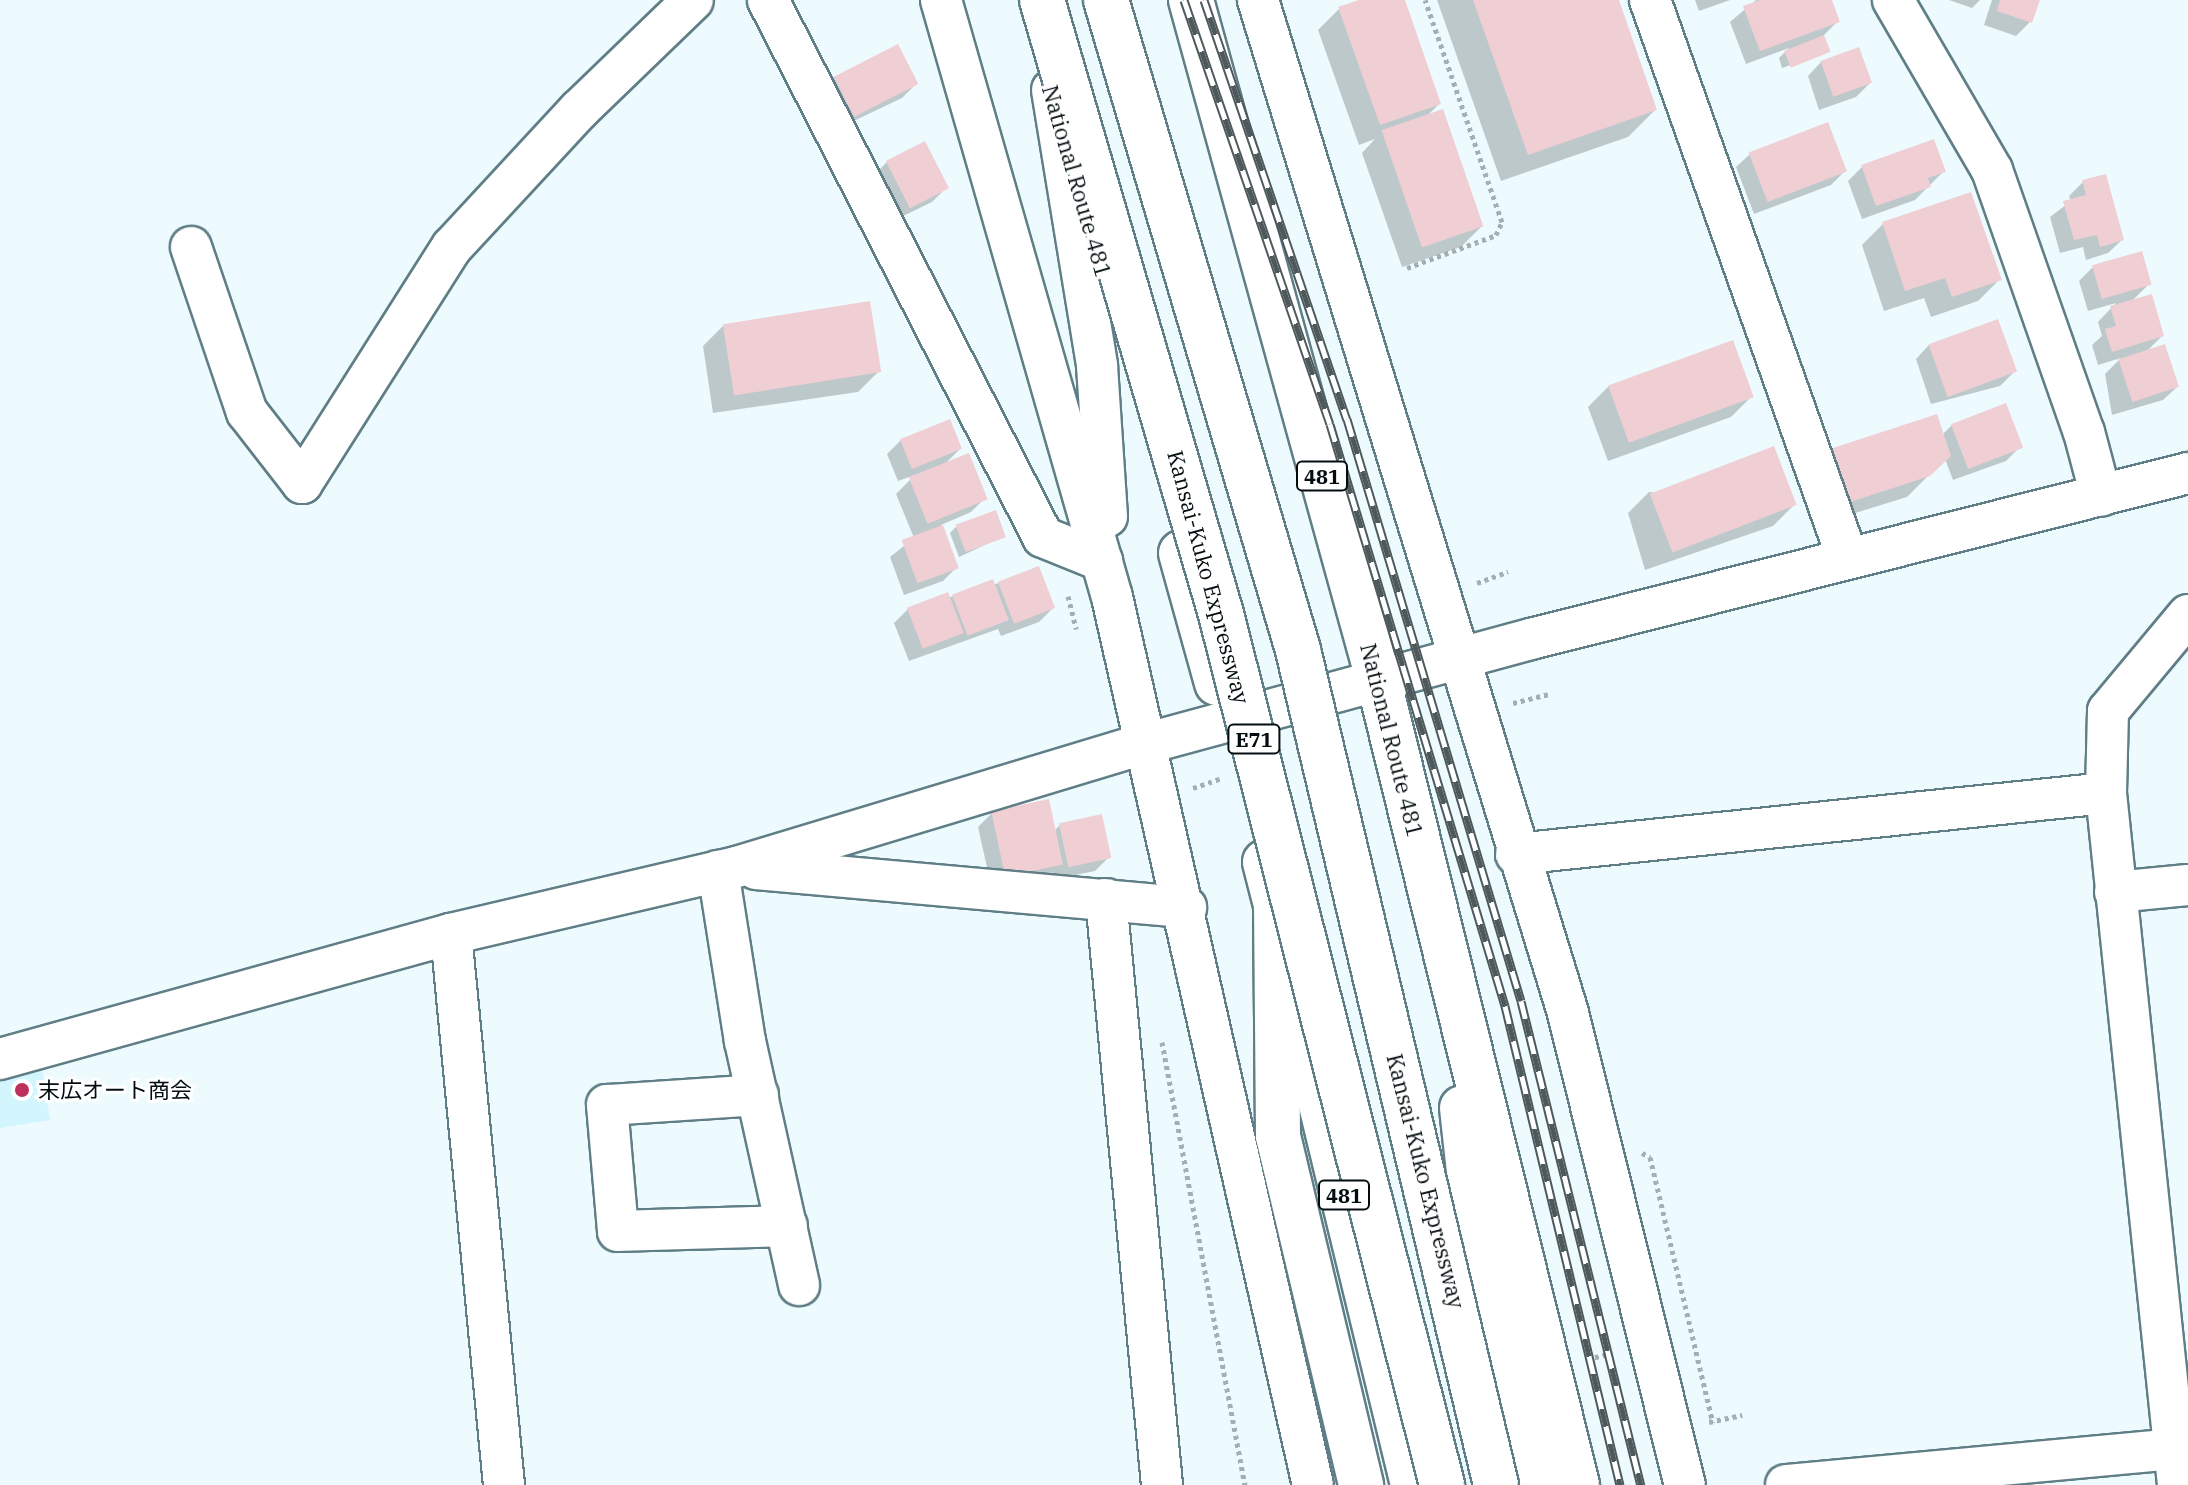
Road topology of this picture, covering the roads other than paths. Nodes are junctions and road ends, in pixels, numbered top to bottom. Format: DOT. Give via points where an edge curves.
graph roads {
  1 [pos="693,0"];
  2 [pos="768,0"];
  3 [pos="941,0"];
  4 [pos="1106,0"];
  5 [pos="1191,0"];
  6 [pos="1258,0"];
  7 [pos="1650,0"];
  8 [pos="1893,0"];
  9 [pos="1030,6"];
  10 [pos="1052,90"];
  11 [pos="191,247"];
  12 [pos="2188,473"];
  13 [pos="2101,496"];
  14 [pos="1847,557"];
  15 [pos="1107,579"];
  16 [pos="2188,615"];
  17 [pos="1459,659"];
  18 [pos="1379,682"];
  19 [pos="1228,722"];
  20 [pos="1148,743"];
  21 [pos="2106,793"];
  22 [pos="1516,854"];
  23 [pos="727,869"];
  24 [pos="2188,885"];
  25 [pos="2115,892"];
  26 [pos="1106,899"];
  27 [pos="1276,905"];
  28 [pos="1186,907"];
  29 [pos="451,934"];
  30 [pos="1445,955"];
  31 [pos="0,1059"];
  32 [pos="758,1095"];
  33 [pos="787,1226"];
  34 [pos="799,1285"];
  35 [pos="2180,1461"];
  36 [pos="504,1485"];
  37 [pos="1162,1485"];
  38 [pos="1313,1485"];
  39 [pos="1361,1485"];
  40 [pos="1413,1485"];
  41 [pos="1442,1485"];
  42 [pos="1496,1485"];
  43 [pos="1535,1485"];
  44 [pos="1577,1485"];
  45 [pos="1685,1485"];
  46 [pos="1786,1485"];
  1 -- 11 [label="street" via="579,110 452,247 302,483 247,412"];
  2 -- 15 [label="street" via="1043,537"];
  3 -- 15 [label="street"];
  4 -- 42 [label="highway, Kansai-Kuko Expressway / E71, bridge" via="1298,650"];
  5 -- 18 [label="highway, National Route 481 / 481"];
  6 -- 17 [label="street"];
  7 -- 14 [label="street"];
  8 -- 13 [label="street" via="1992,170 2084,432"];
  9 -- 10 [label="highway, National Route 481 / 481"];
  9 -- 41 [label="highway, Kansai-Kuko Expressway / E71, bridge" via="1221,614"];
  10 -- 15 [label="street" via="1097,366"];
  10 -- 19 [label="highway, National Route 481 / 481"];
  12 -- 13 [label="street"];
  13 -- 14 [label="street"];
  14 -- 17 [label="street"];
  15 -- 20 [label="street"];
  16 -- 21 [label="street" via="2108,711"];
  17 -- 18 [label="street"];
  17 -- 22 [label="street"];
  18 -- 19 [label="street"];
  18 -- 30 [label="highway, National Route 481 / 481"];
  19 -- 20 [label="street"];
  19 -- 27 [label="highway, National Route 481 / 481"];
  20 -- 23 [label="street"];
  20 -- 28 [label="street"];
  21 -- 22 [label="street"];
  21 -- 25 [label="street"];
  22 -- 45 [label="street" via="1568,1013"];
  23 -- 26 [label="street"];
  23 -- 29 [label="street"];
  23 -- 32 [label="street"];
  24 -- 25 [label="street"];
  25 -- 35 [label="street"];
  26 -- 28 [label="street"];
  26 -- 37 [label="street"];
  27 -- 39 [label="highway, National Route 481 / 481" via="1278,1136"];
  27 -- 40 [label="highway, 481" via="1314,1085 1392,1383"];
  28 -- 38 [label="street"];
  29 -- 31 [label="street"];
  29 -- 36 [label="street"];
  30 -- 43 [label="highway, 481" via="1470,1181"];
  30 -- 44 [label="highway, National Route 481 / 481"];
  32 -- 33 [label="street"];
  32 -- 33 [label="street" via="607,1105 618,1231"];
  33 -- 34 [label="street"];
  35 -- 46 [label="street"];
}
